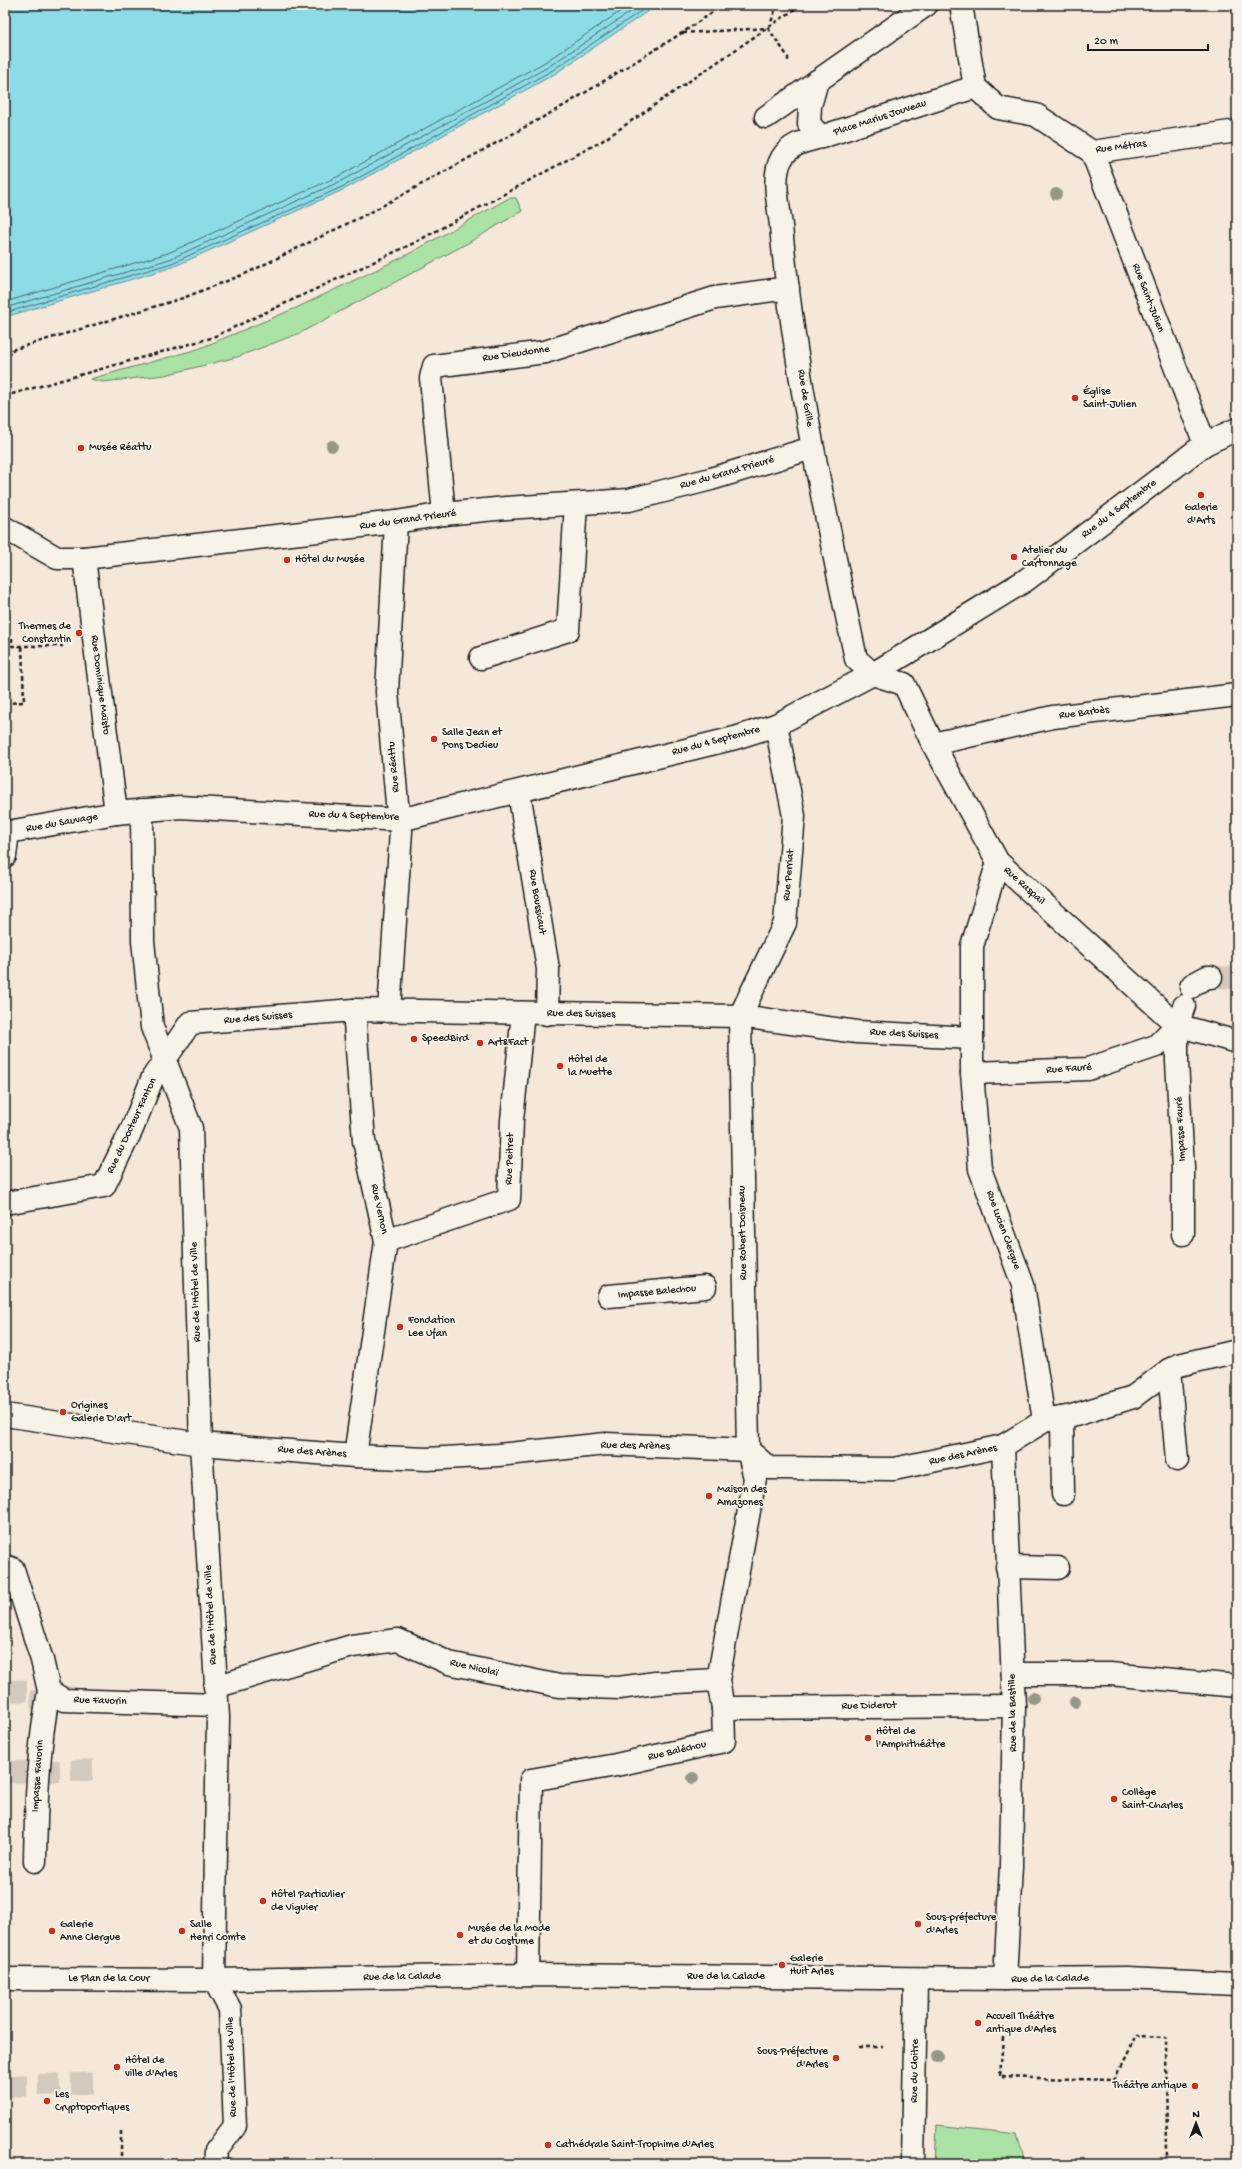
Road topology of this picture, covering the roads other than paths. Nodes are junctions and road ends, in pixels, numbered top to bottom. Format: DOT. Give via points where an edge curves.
graph roads {
  1 [pos="926,5"];
  2 [pos="961,5"];
  3 [pos="817,81"];
  4 [pos="975,87"];
  5 [pos="766,117"];
  6 [pos="1237,131"];
  7 [pos="821,137"];
  8 [pos="1092,152"];
  9 [pos="788,288"];
  10 [pos="1237,429"];
  11 [pos="1205,444"];
  12 [pos="812,448"];
  13 [pos="576,504"];
  14 [pos="444,514"];
  15 [pos="396,522"];
  16 [pos="5,528"];
  17 [pos="84,558"];
  18 [pos="481,658"];
  19 [pos="873,674"];
  20 [pos="1237,695"];
  21 [pos="776,725"];
  22 [pos="933,744"];
  23 [pos="519,792"];
  24 [pos="142,810"];
  25 [pos="116,813"];
  26 [pos="400,820"];
  27 [pos="5,856"];
  28 [pos="998,862"];
  29 [pos="1194,994"];
  30 [pos="354,1010"];
  31 [pos="389,1011"];
  32 [pos="523,1013"];
  33 [pos="546,1014"];
  34 [pos="740,1016"];
  35 [pos="190,1023"];
  36 [pos="972,1038"];
  37 [pos="1237,1042"];
  38 [pos="164,1061"];
  39 [pos="972,1073"];
  40 [pos="5,1203"];
  41 [pos="1183,1234"];
  42 [pos="386,1241"];
  43 [pos="705,1287"];
  44 [pos="609,1296"];
  45 [pos="1237,1351"];
  46 [pos="1169,1370"];
  47 [pos="5,1415"];
  48 [pos="1053,1420"];
  49 [pos="201,1444"];
  50 [pos="1004,1446"];
  51 [pos="748,1450"];
  52 [pos="355,1456"];
  53 [pos="1177,1460"];
  54 [pos="1063,1494"];
  55 [pos="5,1566"];
  56 [pos="1007,1567"];
  57 [pos="1058,1568"];
  58 [pos="1013,1674"];
  59 [pos="718,1680"];
  60 [pos="1237,1686"];
  61 [pos="49,1691"];
  62 [pos="216,1696"];
  63 [pos="1014,1706"];
  64 [pos="723,1708"];
  65 [pos="35,1861"];
  66 [pos="528,1976"];
  67 [pos="916,1979"];
  68 [pos="5,1980"];
  69 [pos="214,1980"];
  70 [pos="1005,1980"];
  71 [pos="1237,1982"];
  72 [pos="215,2164"];
  73 [pos="913,2164"];
  1 -- 3 [label="street"];
  2 -- 4 [label="street"];
  3 -- 5 [label="street"];
  3 -- 7 [label="street, Place Marius Jouveau" via="810,106 809,124"];
  4 -- 7 [label="street, Place Marius Jouveau"];
  4 -- 8 [label="street, Rue Métras" via="998,108 1036,115"];
  6 -- 8 [label="street, Rue Métras"];
  7 -- 9 [label="street, Rue de Grille" via="794,145 782,158 777,173"];
  8 -- 11 [label="street, Rue Saint-Julien"];
  9 -- 12 [label="street, Rue de Grille"];
  9 -- 14 [label="street, Rue Dieudonne" via="715,298 545,352 434,366 431,378"];
  10 -- 11 [label="street, Rue du 4 Septembre"];
  11 -- 19 [label="street, Rue du 4 Septembre" via="1026,580"];
  12 -- 13 [label="street, Rue du Grand Prieuré" via="711,479 629,500"];
  12 -- 19 [label="street, Rue de Grille" via="856,659"];
  13 -- 14 [label="street, Rue du Grand Prieuré"];
  13 -- 18 [label="street" via="568,630"];
  14 -- 15 [label="street, Rue du Grand Prieuré"];
  15 -- 17 [label="street, Rue du Grand Prieuré"];
  15 -- 26 [label="street, Rue Réattu" via="387,692"];
  16 -- 17 [label="street, Rue du Grand Prieuré" via="57,558"];
  17 -- 25 [label="street, Rue Dominique Maïsto"];
  19 -- 21 [label="street, Rue du 4 Septembre"];
  19 -- 22 [label="street, Rue Raspail" via="904,684"];
  20 -- 22 [label="street, Rue Barbès" via="1053,717"];
  21 -- 23 [label="street, Rue du 4 Septembre" via="727,740"];
  21 -- 34 [label="street, Rue Perriat" via="794,816 785,923"];
  22 -- 28 [label="street, Rue Raspail"];
  23 -- 26 [label="street, Rue du 4 Septembre"];
  23 -- 33 [label="street, Rue Boussicaut" via="548,969"];
  24 -- 25 [label="street, Rue du 4 Septembre"];
  24 -- 26 [label="street, Rue du 4 Septembre" via="180,807"];
  24 -- 38 [label="street" via="143,941 152,1027"];
  25 -- 27 [label="street, Rue du Sauvage" via="8,832"];
  26 -- 31 [label="street, Rue Réattu"];
  28 -- 29 [label="street, Rue Raspail"];
  28 -- 36 [label="street, Rue Lucien Clergue" via="972,946"];
  29 -- 37 [label="street, Rue Raspail"];
  29 -- 39 [label="street, Rue Fauré" via="1156,1046 1088,1069"];
  29 -- 41 [label="street, Impasse Fauré" via="1177,1062 1183,1168"];
  30 -- 31 [label="street, Rue des Suisses"];
  30 -- 35 [label="street, Rue des Suisses"];
  30 -- 42 [label="street, Rue Vernon" via="364,1141"];
  31 -- 32 [label="street, Rue des Suisses"];
  32 -- 33 [label="street, Rue des Suisses"];
  32 -- 42 [label="street, Rue Peitret" via="512,1120 509,1199"];
  33 -- 34 [label="street, Rue des Suisses"];
  34 -- 36 [label="street, Rue des Suisses" via="858,1032"];
  34 -- 51 [label="street, Rue Robert Doisneau" via="739,1284"];
  35 -- 38 [label="street, Rue du Docteur Fanton"];
  36 -- 39 [label="street, Rue Lucien Clergue"];
  38 -- 40 [label="street, Rue du Docteur Fanton" via="153,1077 132,1129 104,1186"];
  38 -- 49 [label="street, Rue de l'Hôtel de Ville" via="191,1128"];
  39 -- 48 [label="street, Rue Lucien Clergue" via="980,1169 1023,1285"];
  42 -- 52 [label="street, Rue Vernon"];
  43 -- 44 [label="street, Impasse Balechou"];
  45 -- 46 [label="street, Rue des Arènes" via="1178,1365"];
  46 -- 48 [label="street, Rue des Arènes" via="1133,1397"];
  46 -- 53 [label="street"];
  47 -- 49 [label="street, Rue des Arènes"];
  48 -- 50 [label="street, Rue des Arènes"];
  48 -- 54 [label="street, Rue Lucien Clergue"];
  49 -- 52 [label="street, Rue des Arènes"];
  49 -- 62 [label="street, Rue de l'Hôtel de Ville"];
  50 -- 51 [label="street, Rue des Arènes" via="894,1469 770,1468"];
  50 -- 56 [label="street, Rue de la Bastille"];
  51 -- 52 [label="street, Rue des Arènes" via="606,1444 427,1459"];
  51 -- 59 [label="street, Rue Baléchou" via="755,1478"];
  55 -- 61 [label="street" via="13,1569 42,1660"];
  56 -- 57 [label="street"];
  56 -- 58 [label="street, Rue de la Bastille"];
  58 -- 60 [label="street" via="1110,1674"];
  58 -- 63 [label="street, Rue de la Bastille"];
  59 -- 62 [label="street, Rue Nicolaï" via="655,1683 619,1688 559,1686 449,1663 398,1640 352,1646"];
  59 -- 64 [label="street, Rue Baléchou"];
  61 -- 62 [label="street, Rue Favorin" via="64,1700"];
  61 -- 65 [label="street, Impasse Favorin" via="41,1732"];
  62 -- 69 [label="street, Rue de l'Hôtel de Ville"];
  63 -- 64 [label="street, Rue Diderot"];
  63 -- 70 [label="street, Rue de la Bastille" via="1011,1866"];
  64 -- 66 [label="street, Rue Baléchou" via="724,1741 616,1765 531,1780"];
  66 -- 67 [label="street, Rue de la Calade"];
  66 -- 69 [label="street, Rue de la Calade"];
  67 -- 70 [label="street, Rue de la Calade"];
  67 -- 73 [label="street, Rue du Cloitre"];
  68 -- 69 [label="street, Le Plan de la Cour"];
  69 -- 72 [label="street, Rue de l'Hôtel de Ville" via="230,2010 235,2126 216,2151"];
  70 -- 71 [label="street, Rue de la Calade" via="1127,1978"];
}
